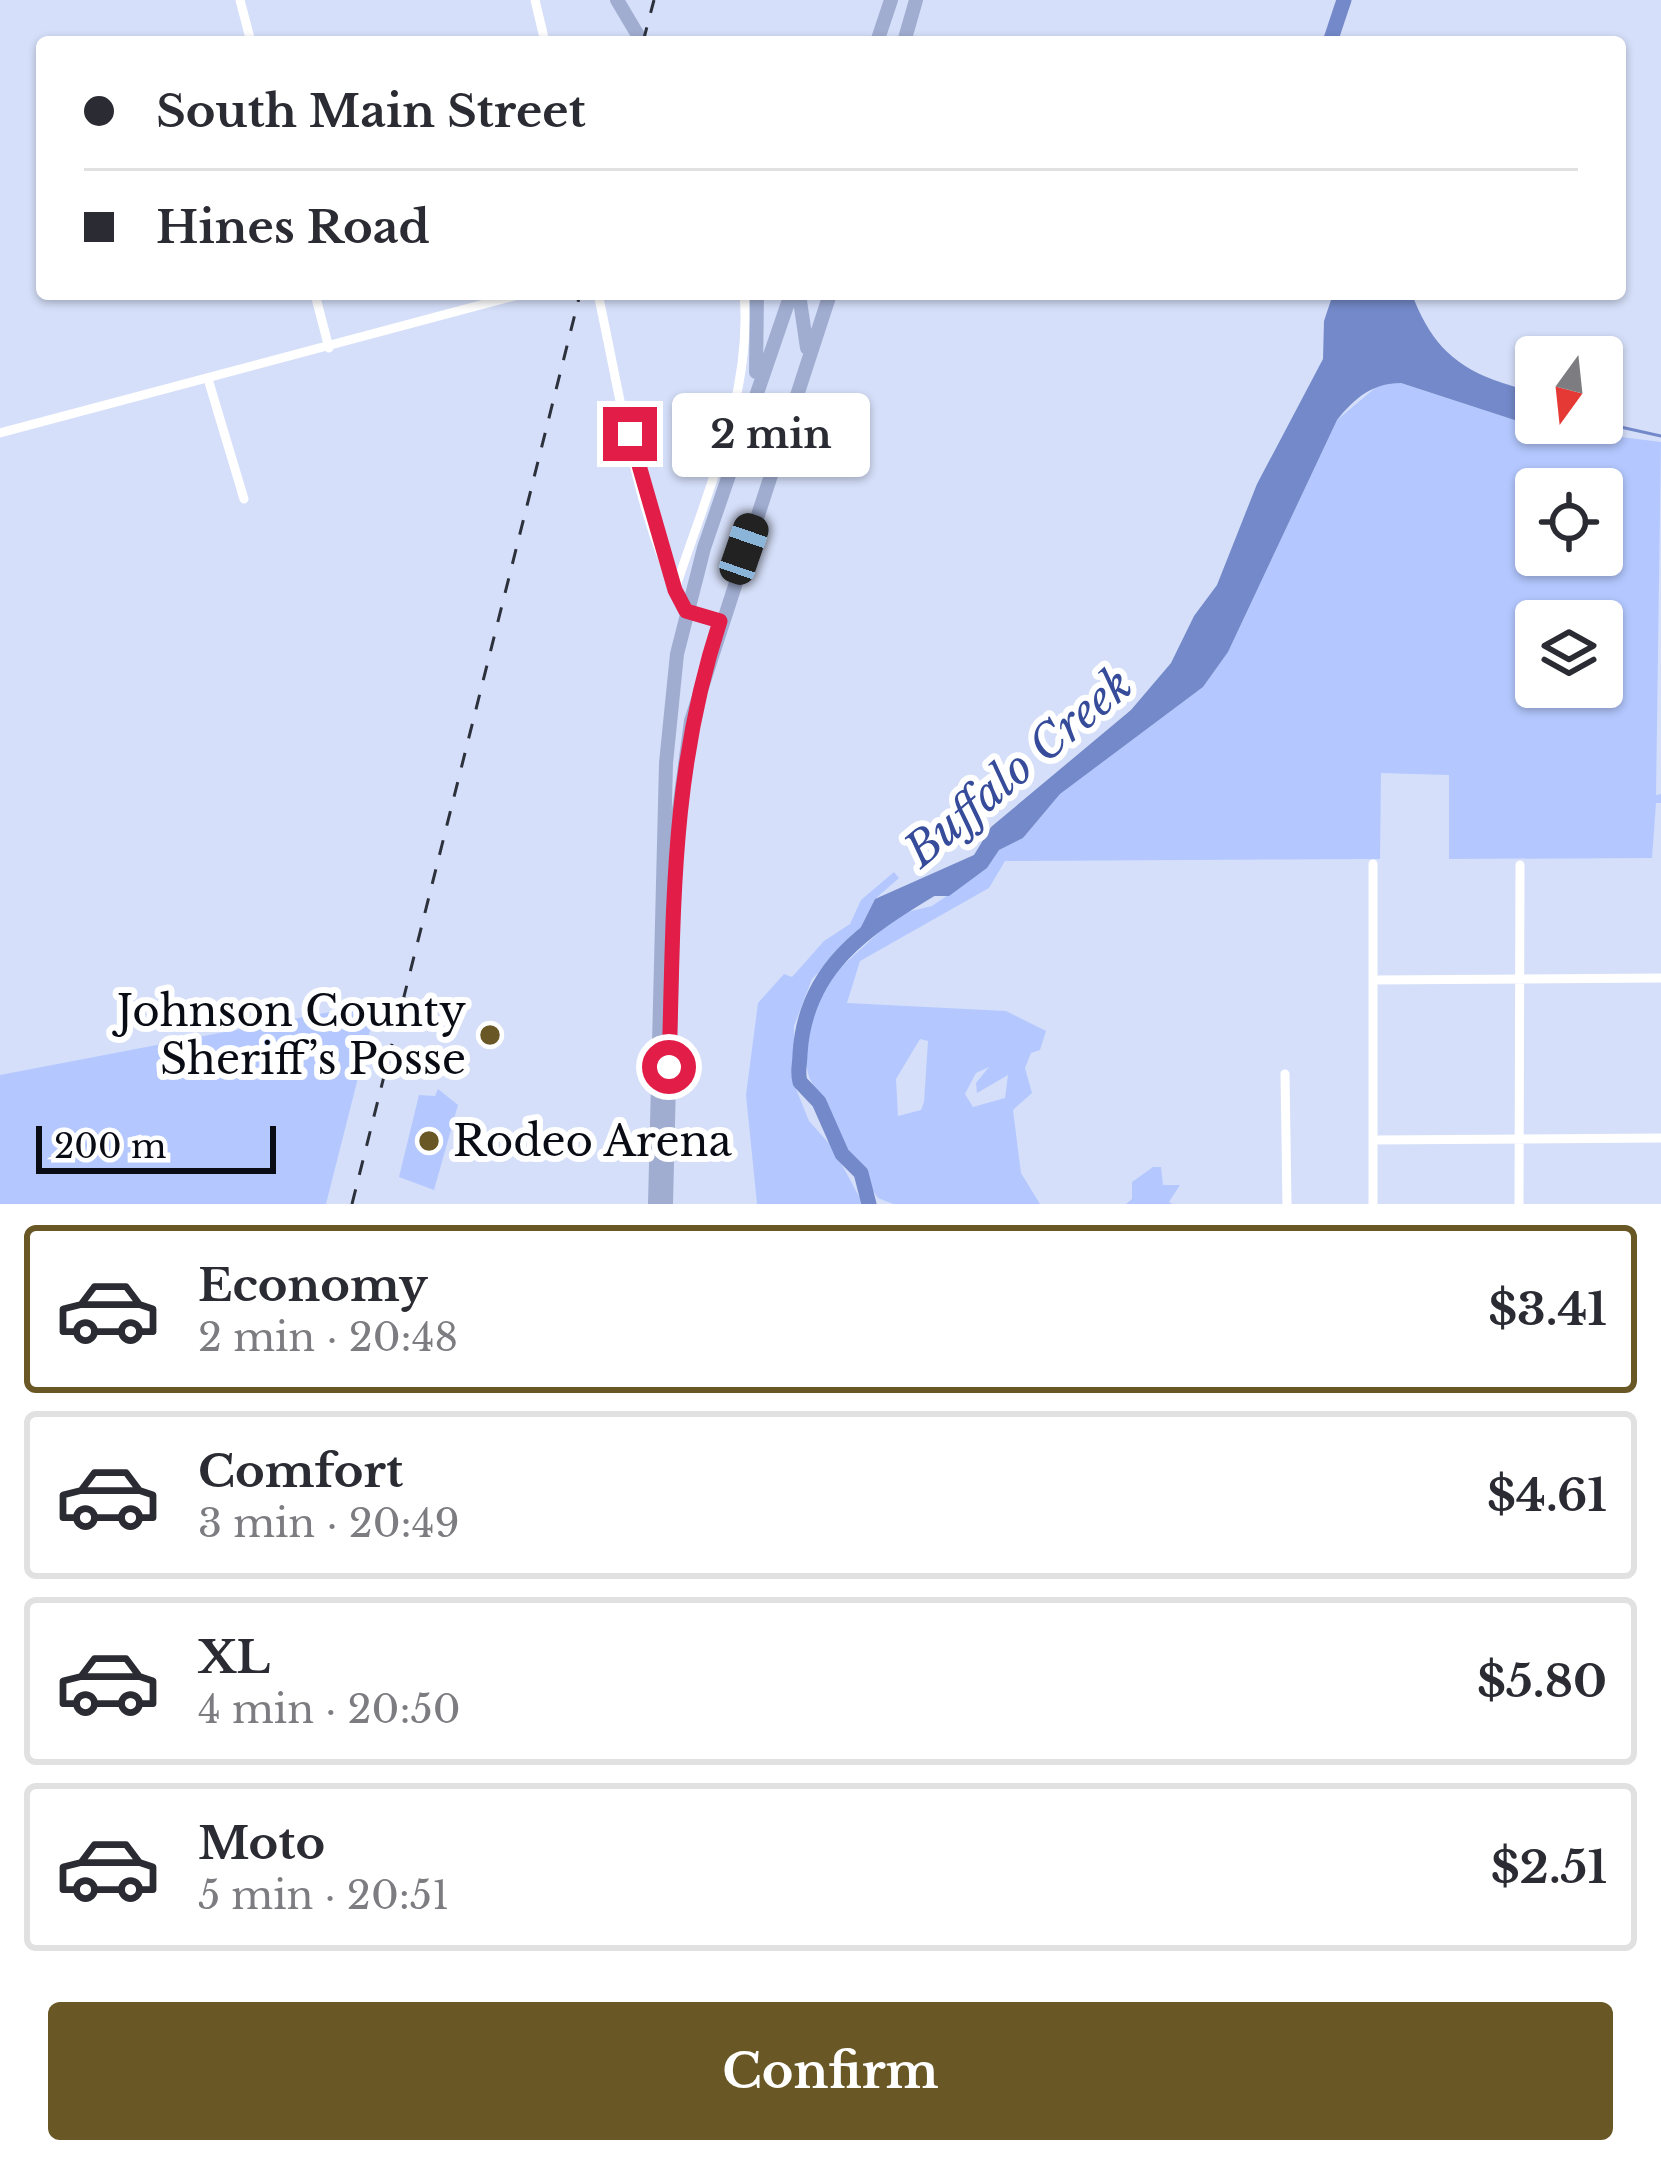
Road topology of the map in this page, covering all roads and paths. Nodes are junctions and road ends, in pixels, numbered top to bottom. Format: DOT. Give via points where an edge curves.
graph roads {
  1 [pos="240,0"];
  2 [pos="535,0"];
  3 [pos="617,0"];
  4 [pos="891,0"];
  5 [pos="916,0"];
  6 [pos="249,36"];
  7 [pos="544,36"];
  8 [pos="638,36"];
  9 [pos="879,36"];
  10 [pos="906,36"];
  11 [pos="316,300"];
  12 [pos="500,300"];
  13 [pos="599,300"];
  14 [pos="745,300"];
  15 [pos="758,300"];
  16 [pos="793,300"];
  17 [pos="797,300"];
  18 [pos="828,300"];
  19 [pos="328,348"];
  20 [pos="806,365"];
  21 [pos="208,379"];
  22 [pos="751,409"];
  23 [pos="0,433"];
  24 [pos="244,499"];
  25 [pos="675,590"];
  26 [pos="686,611"];
  27 [pos="720,621"];
  28 [pos="1373,864"];
  29 [pos="1520,865"];
  30 [pos="666,976"];
  31 [pos="1661,978"];
  32 [pos="1519,979"];
  33 [pos="1373,980"];
  34 [pos="1286,1074"];
  35 [pos="1519,1138"];
  36 [pos="1661,1138"];
  37 [pos="1373,1140"];
  38 [pos="655,1204"];
  39 [pos="665,1204"];
  40 [pos="1287,1204"];
  41 [pos="1373,1204"];
  42 [pos="1519,1204"];
  1 -- 6 [label="street"];
  2 -- 7 [label="street"];
  3 -- 8 [label="main road"];
  4 -- 9 [label="main road"];
  5 -- 10 [label="main road"];
  11 -- 19 [label="street"];
  12 -- 19 [label="street"];
  13 -- 25 [label="street"];
  14 -- 25 [label="street" via="740,386"];
  15 -- 22 [label="main road"];
  16 -- 22 [label="main road"];
  17 -- 20 [label="main road" via="807,324"];
  18 -- 20 [label="main road"];
  19 -- 21 [label="street"];
  20 -- 27 [label="main road"];
  21 -- 23 [label="street"];
  21 -- 24 [label="street"];
  22 -- 26 [label="main road"];
  25 -- 26 [label="street"];
  26 -- 27 [label="street"];
  26 -- 30 [label="main road" via="669,718"];
  27 -- 30 [label="main road" via="678,796"];
  28 -- 33 [label="street"];
  29 -- 32 [label="street"];
  30 -- 38 [label="main road"];
  30 -- 39 [label="main road"];
  31 -- 32 [label="street"];
  32 -- 33 [label="street"];
  32 -- 35 [label="street"];
  33 -- 37 [label="street"];
  34 -- 40 [label="street"];
  35 -- 36 [label="street"];
  35 -- 37 [label="street"];
  35 -- 42 [label="street"];
  37 -- 41 [label="street"];
}
